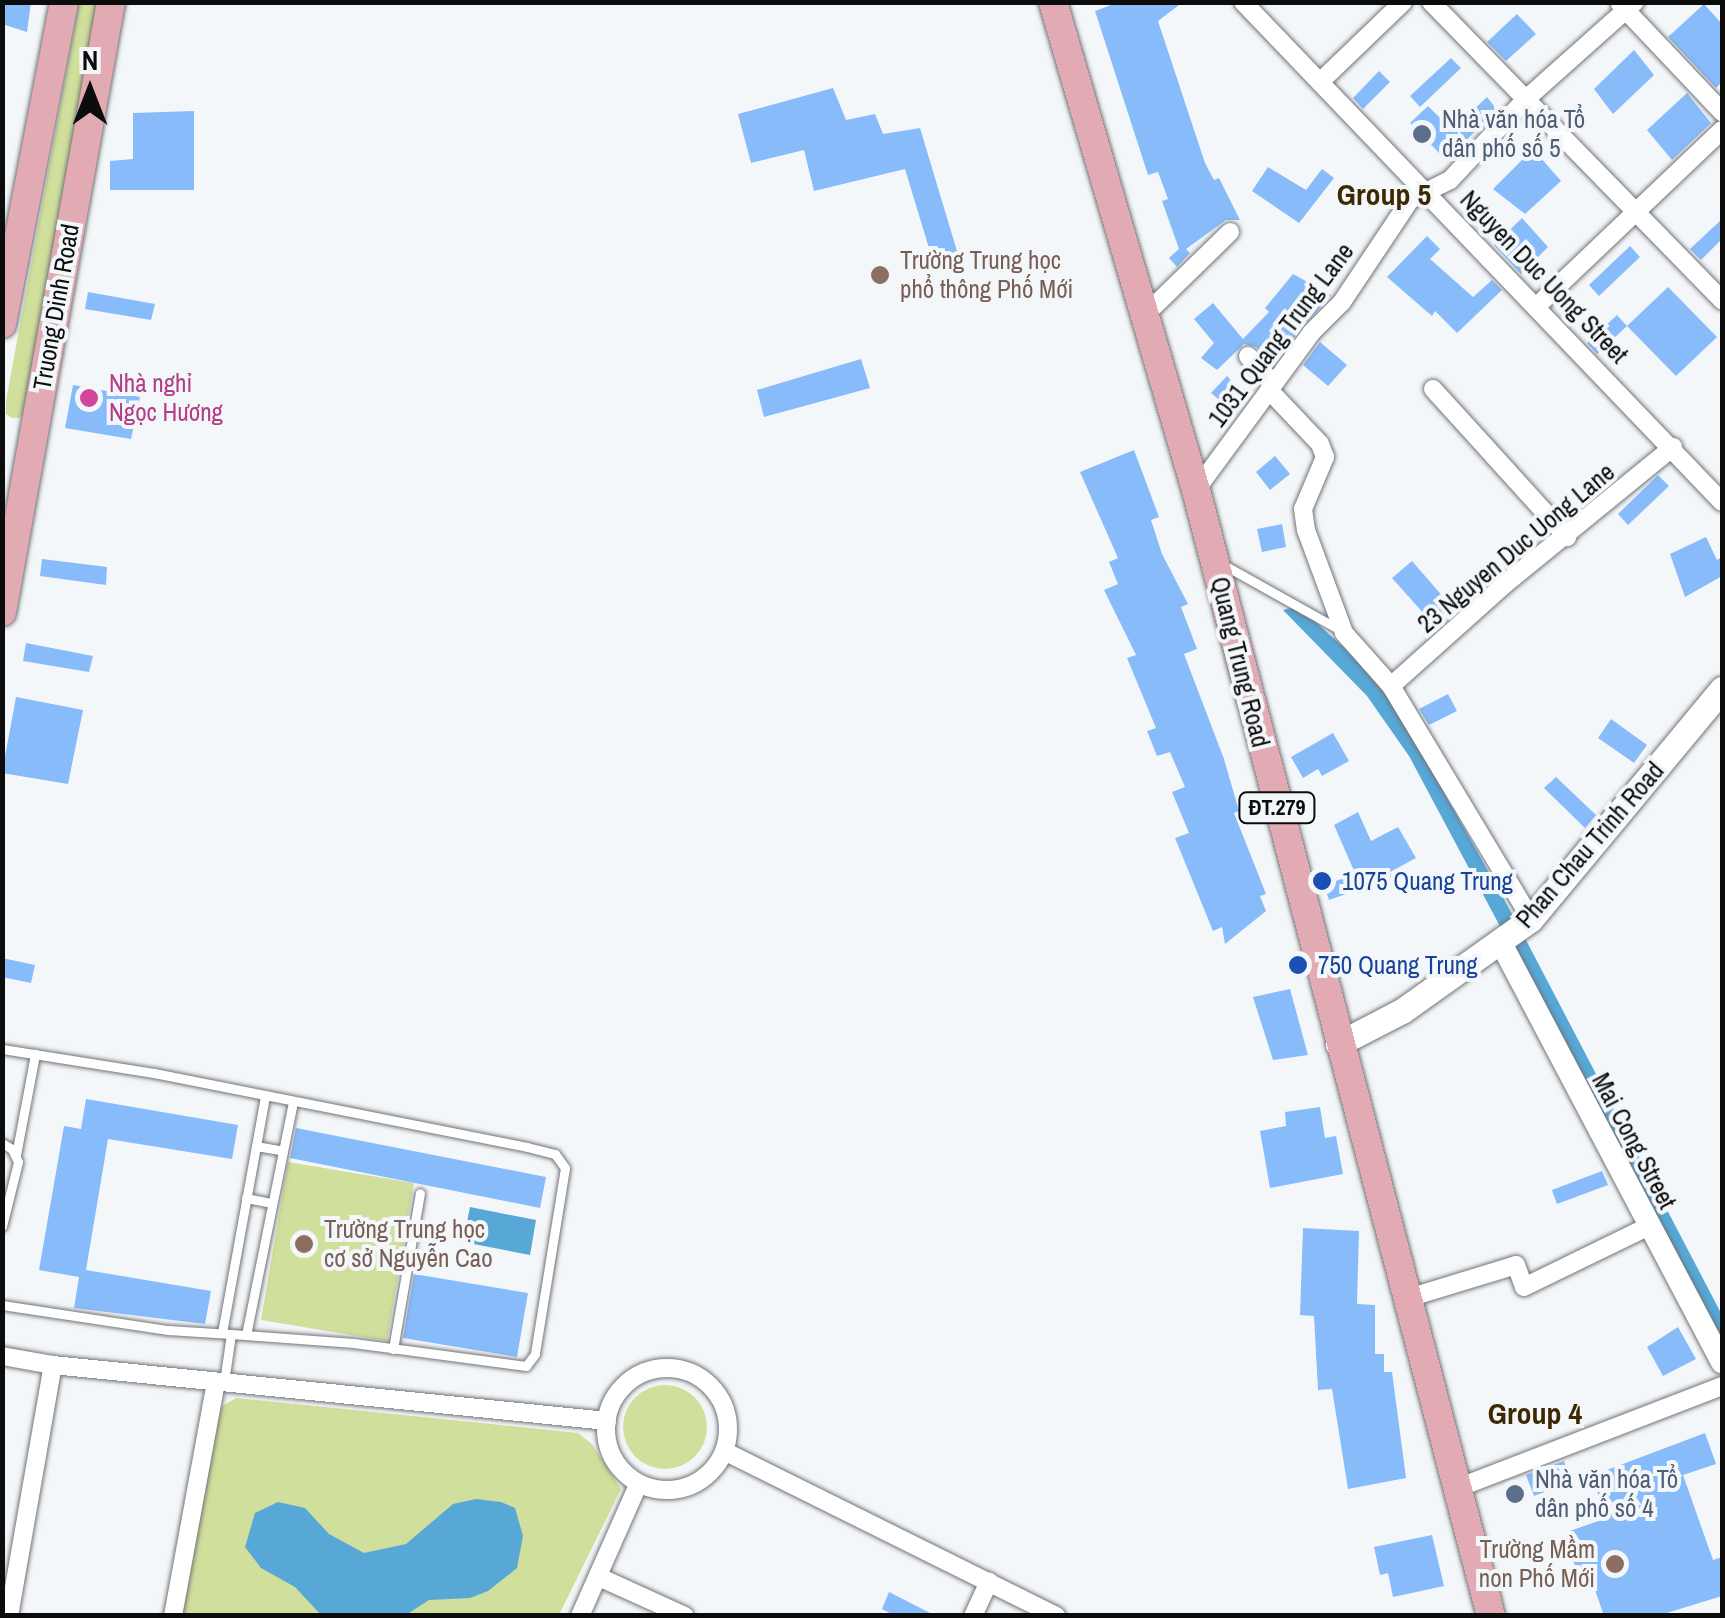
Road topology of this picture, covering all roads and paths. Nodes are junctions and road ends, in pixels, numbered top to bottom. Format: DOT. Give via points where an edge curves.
graph roads {
  1 [pos="64,2"];
  2 [pos="112,2"];
  3 [pos="1053,2"];
  4 [pos="1243,2"];
  5 [pos="1403,2"];
  6 [pos="1431,2"];
  7 [pos="1627,5"];
  8 [pos="1320,82"];
  9 [pos="1526,99"];
  10 [pos="1722,112"];
  11 [pos="1722,130"];
  12 [pos="1428,192"];
  13 [pos="1636,212"];
  14 [pos="1230,232"];
  15 [pos="1722,300"];
  16 [pos="1537,306"];
  17 [pos="1145,315"];
  18 [pos="2,324"];
  19 [pos="1248,356"];
  20 [pos="1272,387"];
  21 [pos="1432,389"];
  22 [pos="1673,448"];
  23 [pos="1196,490"];
  24 [pos="12,502"];
  25 [pos="1722,502"];
  26 [pos="1567,537"];
  27 [pos="1214,560"];
  28 [pos="2,612"];
  29 [pos="1344,633"];
  30 [pos="1390,686"];
  31 [pos="1722,689"];
  32 [pos="1531,919"];
  33 [pos="1501,943"];
  34 [pos="1338,1044"];
  35 [pos="2,1049"];
  36 [pos="35,1054"];
  37 [pos="264,1096"];
  38 [pos="293,1102"];
  39 [pos="2,1143"];
  40 [pos="256,1146"];
  41 [pos="283,1151"];
  42 [pos="16,1155"];
  43 [pos="6,1184"];
  44 [pos="420,1193"];
  45 [pos="246,1198"];
  46 [pos="272,1203"];
  47 [pos="242,1222"];
  48 [pos="2,1226"];
  49 [pos="268,1226"];
  50 [pos="1649,1226"];
  51 [pos="234,1270"];
  52 [pos="258,1274"];
  53 [pos="1405,1299"];
  54 [pos="2,1305"];
  55 [pos="227,1334"];
  56 [pos="246,1335"];
  57 [pos="393,1349"];
  58 [pos="2,1356"];
  59 [pos="1722,1362"];
  60 [pos="53,1365"];
  61 [pos="220,1382"];
  62 [pos="1722,1386"];
  63 [pos="606,1421"];
  64 [pos="724,1451"];
  65 [pos="639,1483"];
  66 [pos="1455,1489"];
  67 [pos="599,1576"];
  68 [pos="989,1581"];
  69 [pos="9,1616"];
  70 [pos="173,1616"];
  71 [pos="580,1616"];
  72 [pos="685,1616"];
  73 [pos="973,1616"];
  74 [pos="1056,1616"];
  75 [pos="1491,1616"];
  1 -- 18 [label="main road, Truong Dinh Road"];
  2 -- 24 [label="main road, Truong Dinh Road"];
  3 -- 17 [label="main road, Quang Trung Road / ĐT.279"];
  4 -- 8 [label="street, Nguyen Duc Uong Street"];
  5 -- 8 [label="street"];
  6 -- 9 [label="street"];
  7 -- 9 [label="street, 1031 Quang Trung Lane"];
  7 -- 10 [label="street"];
  8 -- 12 [label="street, Nguyen Duc Uong Street"];
  9 -- 12 [label="street, 1031 Quang Trung Lane" via="1450,180"];
  9 -- 13 [label="street"];
  11 -- 13 [label="street"];
  12 -- 16 [label="street, Nguyen Duc Uong Street"];
  12 -- 20 [label="street, 1031 Quang Trung Lane" via="1397,215 1342,302"];
  13 -- 15 [label="street"];
  13 -- 16 [label="street"];
  14 -- 17 [label="street"];
  16 -- 22 [label="street, Nguyen Duc Uong Street"];
  17 -- 23 [label="main road, Quang Trung Road / ĐT.279"];
  19 -- 20 [label="street"];
  20 -- 23 [label="street, 1031 Quang Trung Lane"];
  20 -- 29 [label="street" via="1325,457 1304,509 1306,530"];
  21 -- 26 [label="street"];
  22 -- 25 [label="street, Nguyen Duc Uong Street"];
  22 -- 26 [label="street, 23 Nguyen Duc Uong Lane"];
  23 -- 27 [label="main road, Quang Trung Road / ĐT.279"];
  24 -- 28 [label="main road, Truong Dinh Road"];
  26 -- 30 [label="street, 23 Nguyen Duc Uong Lane"];
  27 -- 29 [label="lane"];
  27 -- 34 [label="main road, Quang Trung Road / ĐT.279"];
  29 -- 30 [label="street"];
  30 -- 32 [label="street"];
  31 -- 32 [label="main road, Phan Chau Trinh Road"];
  32 -- 33 [label="main road, Phan Chau Trinh Road"];
  33 -- 34 [label="main road, Phan Chau Trinh Road" via="1402,1011"];
  33 -- 50 [label="street, Mai Cong Street"];
  34 -- 53 [label="main road, Quang Trung Road / ĐT.279"];
  35 -- 36 [label="lane"];
  36 -- 37 [label="lane"];
  36 -- 42 [label="lane"];
  37 -- 38 [label="lane"];
  37 -- 40 [label="lane"];
  38 -- 41 [label="lane"];
  38 -- 57 [label="lane" via="527,1146 555,1154 566,1168 535,1354 526,1366"];
  39 -- 42 [label="lane"];
  40 -- 41 [label="lane"];
  40 -- 45 [label="lane"];
  41 -- 46 [label="lane"];
  42 -- 43 [label="lane" via="18,1169"];
  43 -- 48 [label="lane"];
  44 -- 57 [label="lane"];
  45 -- 46 [label="lane"];
  45 -- 47 [label="lane"];
  46 -- 49 [label="lane"];
  47 -- 49 [label="lane"];
  47 -- 51 [label="lane"];
  49 -- 52 [label="lane"];
  50 -- 53 [label="street" via="1524,1288 1516,1265"];
  50 -- 59 [label="street, Mai Cong Street"];
  51 -- 52 [label="lane"];
  51 -- 55 [label="lane"];
  52 -- 56 [label="lane"];
  53 -- 66 [label="main road, Quang Trung Road / ĐT.279"];
  54 -- 55 [label="lane"];
  55 -- 56 [label="lane"];
  55 -- 61 [label="lane"];
  56 -- 57 [label="lane"];
  58 -- 60 [label="street"];
  60 -- 61 [label="street"];
  60 -- 69 [label="street"];
  61 -- 63 [label="street"];
  61 -- 70 [label="street"];
  62 -- 66 [label="street"];
  63 -- 64 [label="street" via="630,1381 659,1369 682,1370 719,1398 728,1428"];
  63 -- 65 [label="street" via="613,1457"];
  64 -- 65 [label="street" via="692,1484 666,1489"];
  64 -- 68 [label="street"];
  65 -- 67 [label="street"];
  66 -- 75 [label="main road, Quang Trung Road / ĐT.279"];
  67 -- 71 [label="street"];
  67 -- 72 [label="street"];
  68 -- 73 [label="street"];
  68 -- 74 [label="street"];
}
